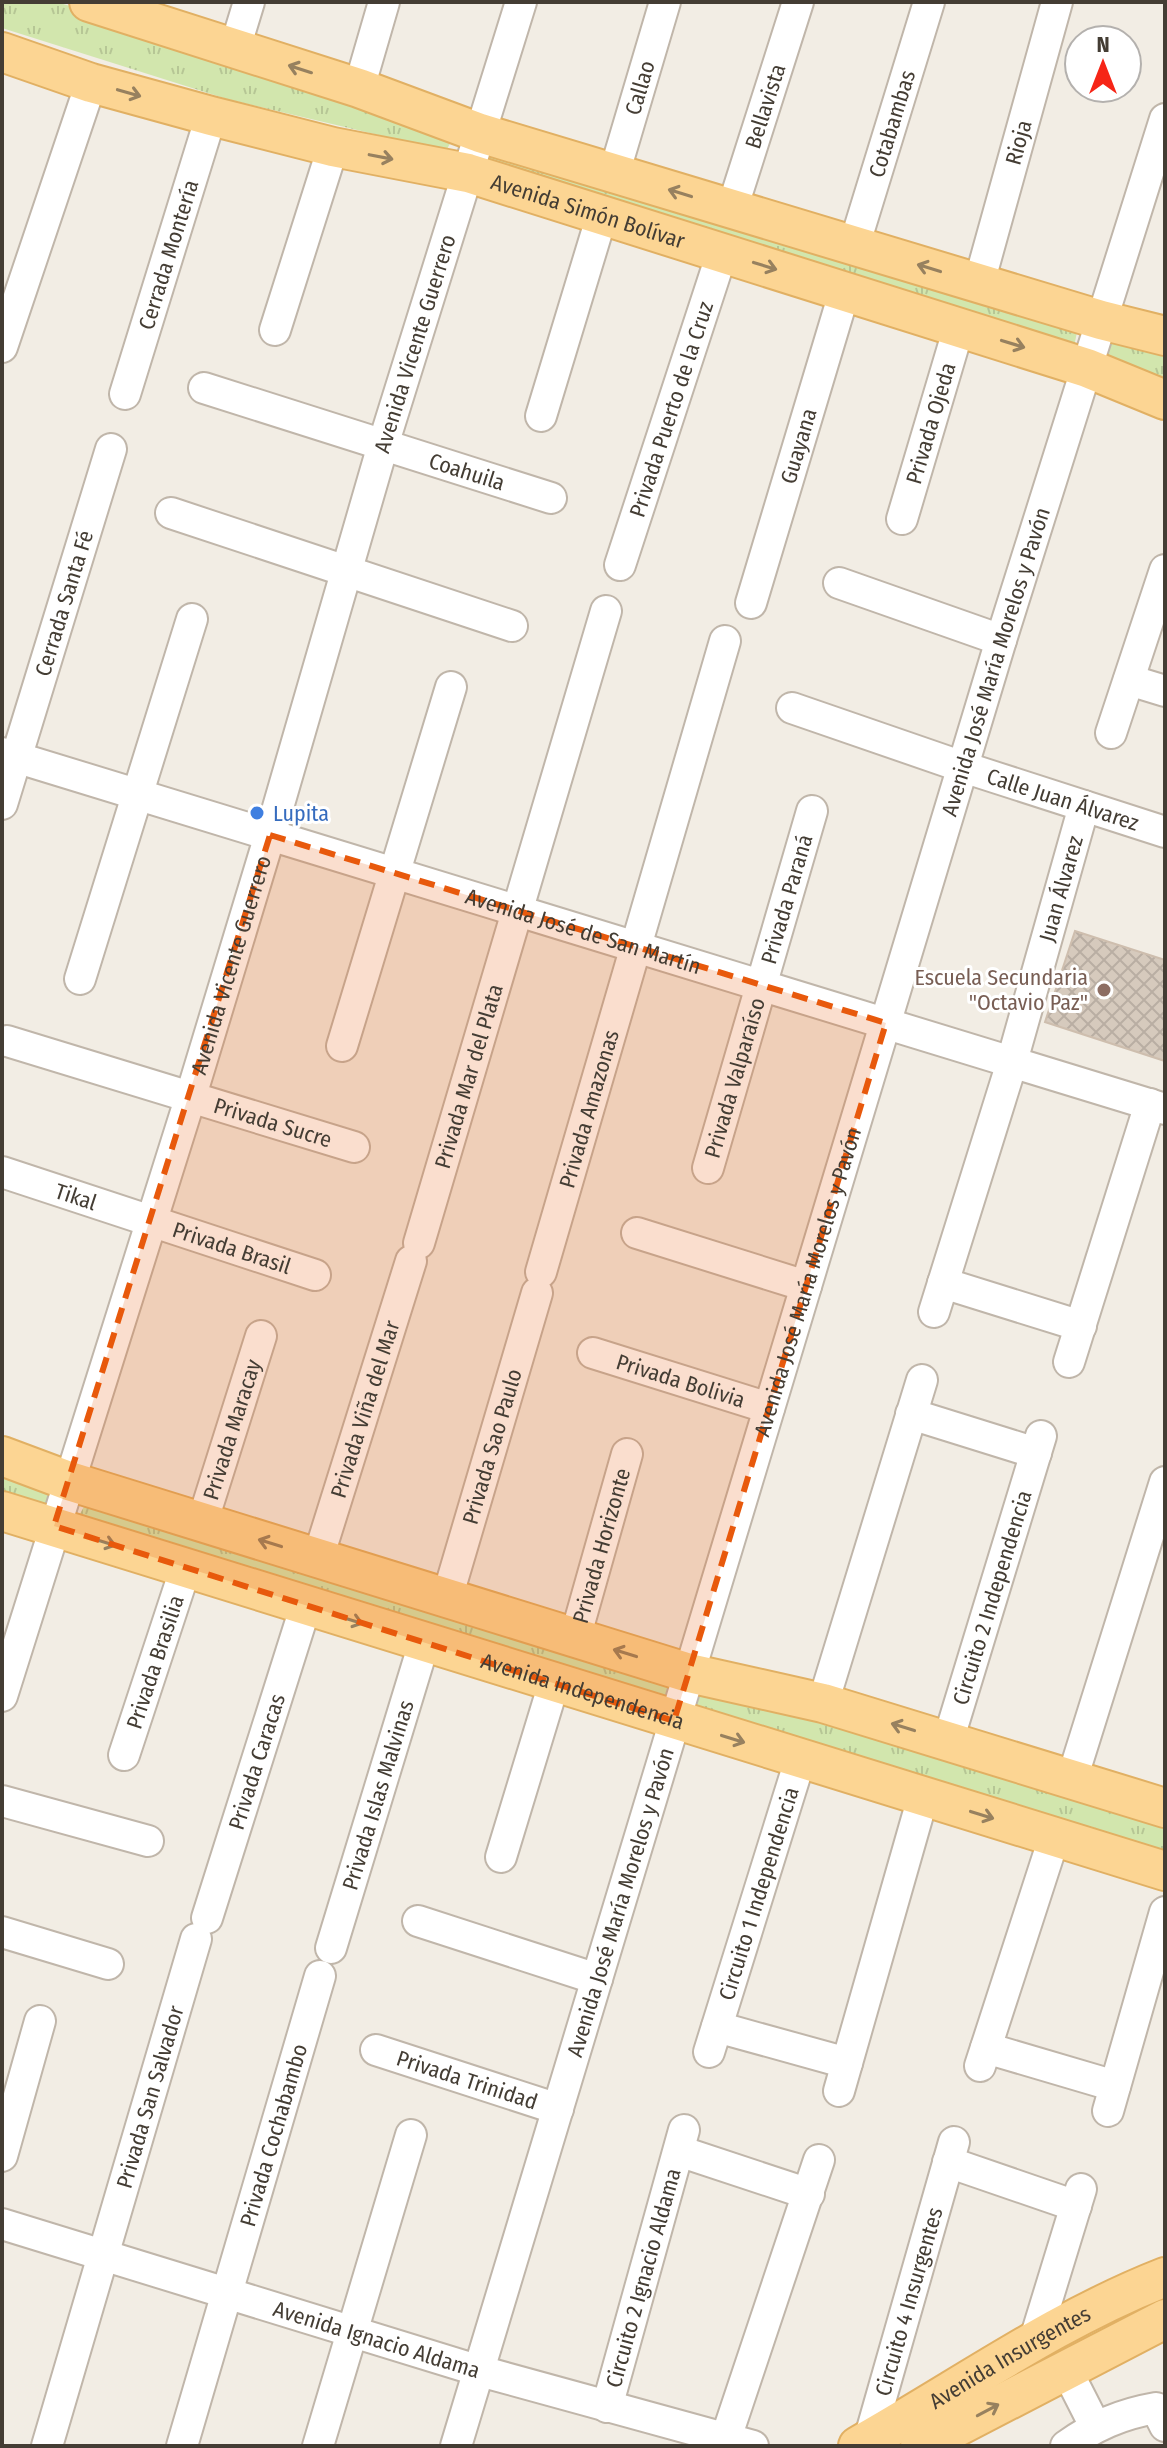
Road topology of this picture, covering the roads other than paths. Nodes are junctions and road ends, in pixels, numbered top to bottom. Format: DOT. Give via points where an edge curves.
graph roads {
  1 [pos="249,2"];
  2 [pos="384,2"];
  3 [pos="521,2"];
  4 [pos="665,2"];
  5 [pos="798,2"];
  6 [pos="929,2"];
  7 [pos="1057,2"];
  8 [pos="104,4"];
  9 [pos="235,48"];
  10 [pos="2,52"];
  11 [pos="91,83"];
  12 [pos="359,88"];
  13 [pos="211,116"];
  14 [pos="1165,119"];
  15 [pos="480,133"];
  16 [pos="333,147"];
  17 [pos="468,173"];
  18 [pos="614,174"];
  19 [pos="732,209"];
  20 [pos="602,215"];
  21 [pos="854,246"];
  22 [pos="722,253"];
  23 [pos="979,283"];
  24 [pos="845,290"];
  25 [pos="1101,320"];
  26 [pos="959,327"];
  27 [pos="275,330"];
  28 [pos="1165,336"];
  29 [pos="2,347"];
  30 [pos="1087,368"];
  31 [pos="204,388"];
  32 [pos="125,394"];
  33 [pos="1165,400"];
  34 [pos="541,416"];
  35 [pos="383,445"];
  36 [pos="111,449"];
  37 [pos="551,498"];
  38 [pos="171,513"];
  39 [pos="902,519"];
  40 [pos="620,565"];
  41 [pos="1165,570"];
  42 [pos="347,573"];
  43 [pos="839,583"];
  44 [pos="751,603"];
  45 [pos="606,611"];
  46 [pos="192,619"];
  47 [pos="512,626"];
  48 [pos="1001,640"];
  49 [pos="725,641"];
  50 [pos="1129,680"];
  51 [pos="451,687"];
  52 [pos="1165,691"];
  53 [pos="792,708"];
  54 [pos="1111,733"];
  55 [pos="9,755"];
  56 [pos="963,767"];
  57 [pos="137,794"];
  58 [pos="2,804"];
  59 [pos="1084,806"];
  60 [pos="812,811"];
  61 [pos="1165,832"];
  62 [pos="270,835"];
  63 [pos="394,873"];
  64 [pos="517,910"];
  65 [pos="636,947"];
  66 [pos="80,979"];
  67 [pos="761,985"];
  68 [pos="886,1023"];
  69 [pos="7,1041"];
  70 [pos="342,1046"];
  71 [pos="1012,1062"];
  72 [pos="190,1099"];
  73 [pos="1157,1107"];
  74 [pos="354,1147"];
  75 [pos="708,1168"];
  76 [pos="2,1172"];
  77 [pos="149,1222"];
  78 [pos="637,1233"];
  79 [pos="415,1252"];
  80 [pos="315,1275"];
  81 [pos="539,1283"];
  82 [pos="943,1283"];
  83 [pos="806,1286"];
  84 [pos="934,1312"];
  85 [pos="1081,1326"];
  86 [pos="261,1336"];
  87 [pos="593,1353"];
  88 [pos="1069,1362"];
  89 [pos="922,1380"];
  90 [pos="769,1408"];
  91 [pos="911,1414"];
  92 [pos="627,1454"];
  93 [pos="2,1456"];
  94 [pos="69,1481"];
  95 [pos="1164,1489"];
  96 [pos="2,1511"];
  97 [pos="202,1523"];
  98 [pos="54,1526"];
  99 [pos="318,1558"];
  100 [pos="186,1567"];
  101 [pos="447,1598"];
  102 [pos="306,1605"];
  103 [pos="575,1638"];
  104 [pos="424,1643"];
  105 [pos="689,1673"];
  106 [pos="554,1683"];
  107 [pos="2,1696"];
  108 [pos="823,1703"];
  109 [pos="674,1721"];
  110 [pos="948,1741"];
  111 [pos="124,1755"];
  112 [pos="800,1760"];
  113 [pos="1072,1779"];
  114 [pos="923,1797"];
  115 [pos="2,1801"];
  116 [pos="1165,1808"];
  117 [pos="1054,1838"];
  118 [pos="148,1841"];
  119 [pos="501,1857"];
  120 [pos="1165,1871"];
  121 [pos="1165,1912"];
  122 [pos="418,1921"];
  123 [pos="202,1928"];
  124 [pos="2,1932"];
  125 [pos="331,1948"];
  126 [pos="108,1964"];
  127 [pos="320,1976"];
  128 [pos="597,1979"];
  129 [pos="40,2021"];
  130 [pos="376,2050"];
  131 [pos="558,2109"];
  132 [pos="411,2135"];
  133 [pos="2,2156"];
  134 [pos="819,2160"];
  135 [pos="809,2194"];
  136 [pos="2,2224"];
  137 [pos="105,2255"];
  138 [pos="1165,2277"];
  139 [pos="229,2294"];
  140 [pos="1165,2319"];
  141 [pos="353,2332"];
  142 [pos="1035,2339"];
  143 [pos="1066,2369"];
  144 [pos="480,2371"];
  145 [pos="607,2407"];
  146 [pos="1095,2426"];
  147 [pos="1165,2426"];
  148 [pos="739,2442"];
  149 [pos="864,2443"];
  150 [pos="47,2446"];
  151 [pos="182,2446"];
  152 [pos="318,2446"];
  153 [pos="456,2446"];
  154 [pos="920,2446"];
  155 [pos="1066,2446"];
  1 -- 9 [label="street"];
  2 -- 12 [label="street"];
  3 -- 15 [label="street, Avenida Vicente Guerrero"];
  4 -- 18 [label="street, Callao"];
  5 -- 19 [label="street, Bellavista"];
  6 -- 21 [label="street, Cotabambas"];
  7 -- 23 [label="street, Rioja"];
  8 -- 9 [label="main road, Avenida Simón Bolívar"];
  12 -- 9 [label="main road, Avenida Simón Bolívar, one-way"];
  10 -- 11 [label="main road, Avenida Simón Bolívar"];
  11 -- 13 [label="main road, Avenida Simón Bolívar, one-way"];
  11 -- 29 [label="street"];
  12 -- 15 [label="main road, Avenida Simón Bolívar"];
  13 -- 16 [label="main road, Avenida Simón Bolívar"];
  13 -- 32 [label="street, Cerrada Montería"];
  14 -- 25 [label="street, Avenida José María Morelos y Pavón"];
  15 -- 17 [label="street, Avenida Vicente Guerrero"];
  15 -- 18 [label="main road, Avenida Simón Bolívar"];
  16 -- 17 [label="main road, Avenida Simón Bolívar, one-way"];
  16 -- 27 [label="street"];
  17 -- 20 [label="main road, Avenida Simón Bolívar"];
  17 -- 35 [label="street, Avenida Vicente Guerrero"];
  19 -- 18 [label="main road, Avenida Simón Bolívar, one-way"];
  19 -- 21 [label="main road, Avenida Simón Bolívar"];
  20 -- 22 [label="main road, Avenida Simón Bolívar"];
  20 -- 34 [label="street"];
  23 -- 21 [label="main road, Avenida Simón Bolívar, one-way"];
  22 -- 24 [label="main road, Avenida Simón Bolívar, one-way"];
  22 -- 40 [label="street, Privada Puerto de la Cruz"];
  23 -- 25 [label="main road, Avenida Simón Bolívar"];
  24 -- 26 [label="main road, Avenida Simón Bolívar"];
  24 -- 44 [label="street, Guayana"];
  25 -- 28 [label="main road, Avenida Simón Bolívar"];
  25 -- 30 [label="street, Avenida José María Morelos y Pavón"];
  26 -- 30 [label="main road, Avenida Simón Bolívar, one-way"];
  26 -- 39 [label="street, Privada Ojeda"];
  30 -- 33 [label="main road, Avenida Simón Bolívar"];
  30 -- 48 [label="street, Avenida José María Morelos y Pavón"];
  31 -- 35 [label="street, Coahuila"];
  35 -- 37 [label="street, Coahuila"];
  35 -- 42 [label="street, Avenida Vicente Guerrero"];
  36 -- 55 [label="street, Cerrada Santa Fé"];
  38 -- 42 [label="street"];
  41 -- 50 [label="street"];
  42 -- 47 [label="street"];
  42 -- 62 [label="street, Avenida Vicente Guerrero"];
  43 -- 48 [label="street"];
  45 -- 64 [label="street, Privada Mar del Plata"];
  46 -- 57 [label="street"];
  48 -- 56 [label="street, Avenida José María Morelos y Pavón"];
  49 -- 65 [label="street, Privada Amazonas"];
  50 -- 52 [label="street"];
  50 -- 54 [label="street"];
  51 -- 63 [label="street"];
  53 -- 56 [label="street, Calle Juan Álvarez"];
  55 -- 57 [label="street, Avenida José de San Martín"];
  55 -- 58 [label="street, Cerrada Santa Fé"];
  56 -- 59 [label="street, Calle Juan Álvarez"];
  56 -- 68 [label="street, Avenida José María Morelos y Pavón"];
  57 -- 62 [label="street, Avenida José de San Martín"];
  57 -- 66 [label="street"];
  59 -- 61 [label="street, Calle Juan Álvarez"];
  59 -- 71 [label="street, Juan Álvarez"];
  60 -- 67 [label="street, Privada Paraná"];
  62 -- 63 [label="street, Avenida José de San Martín"];
  62 -- 72 [label="street, Avenida Vicente Guerrero"];
  63 -- 64 [label="street, Avenida José de San Martín"];
  63 -- 70 [label="street"];
  64 -- 65 [label="street, Avenida José de San Martín"];
  64 -- 79 [label="street, Privada Mar del Plata"];
  65 -- 67 [label="street, Avenida José de San Martín"];
  65 -- 81 [label="street, Privada Amazonas"];
  67 -- 68 [label="street, Avenida José de San Martín"];
  67 -- 75 [label="street, Privada Valparaíso"];
  68 -- 71 [label="street, Avenida José de San Martín"];
  68 -- 83 [label="street, Avenida José María Morelos y Pavón"];
  69 -- 72 [label="street, Privada Sucre"];
  71 -- 73 [label="street, Avenida José de San Martín"];
  71 -- 82 [label="street, Juan Álvarez"];
  72 -- 74 [label="street, Privada Sucre"];
  72 -- 77 [label="street, Avenida Vicente Guerrero"];
  73 -- 85 [label="street"];
  76 -- 77 [label="street, Tikal"];
  77 -- 80 [label="street, Privada Brasil"];
  77 -- 94 [label="street, Avenida Vicente Guerrero"];
  78 -- 83 [label="street"];
  79 -- 99 [label="street, Privada Viña del Mar"];
  81 -- 101 [label="street, Privada Sao Paulo"];
  82 -- 84 [label="street, Juan Álvarez"];
  82 -- 85 [label="street"];
  83 -- 90 [label="street, Avenida José María Morelos y Pavón"];
  85 -- 88 [label="street"];
  86 -- 97 [label="street, Privada Maracay"];
  87 -- 90 [label="street, Privada Bolivia"];
  89 -- 91 [label="street"];
  90 -- 105 [label="street, Avenida José María Morelos y Pavón"];
  91 -- 108 [label="street"];
  91 -- 110 [label="street, Circuito 2 Independencia" via="1038,1444"];
  92 -- 103 [label="street, Privada Horizonte"];
  93 -- 94 [label="main road"];
  94 -- 97 [label="main road"];
  94 -- 98 [label="street, Avenida Vicente Guerrero"];
  95 -- 113 [label="street"];
  96 -- 98 [label="main road, Avenida Independencia"];
  99 -- 97 [label="main road, one-way"];
  98 -- 100 [label="main road, Avenida Independencia, one-way"];
  98 -- 107 [label="street, Avenida Vicente Guerrero"];
  99 -- 101 [label="main road"];
  100 -- 102 [label="main road, Avenida Independencia"];
  100 -- 111 [label="street, Privada Brasilia"];
  101 -- 103 [label="main road"];
  102 -- 104 [label="main road, Avenida Independencia, one-way"];
  102 -- 123 [label="street, Privada Caracas"];
  105 -- 103 [label="main road, one-way"];
  104 -- 106 [label="main road, Avenida Independencia"];
  104 -- 125 [label="street, Privada Islas Malvinas"];
  105 -- 108 [label="main road"];
  105 -- 109 [label="street, Avenida José María Morelos y Pavón"];
  106 -- 109 [label="main road, Avenida Independencia"];
  106 -- 119 [label="street"];
  110 -- 108 [label="main road, one-way"];
  109 -- 112 [label="main road, Avenida Independencia, one-way"];
  109 -- 128 [label="street, Avenida José María Morelos y Pavón"];
  110 -- 113 [label="main road"];
  112 -- 114 [label="main road, Avenida Independencia"];
  112 -- 114 [label="street, Circuito 1 Independencia" via="713,2039 843,2077"];
  113 -- 116 [label="main road"];
  114 -- 117 [label="main road, Avenida Independencia, one-way"];
  115 -- 118 [label="street"];
  117 -- 120 [label="main road, Avenida Independencia"];
  117 -- 121 [label="street" via="983,2057 1111,2098"];
  122 -- 128 [label="street"];
  123 -- 137 [label="street, Privada San Salvador"];
  124 -- 126 [label="street"];
  127 -- 139 [label="street, Privada Cochabambo"];
  128 -- 131 [label="street, Avenida José María Morelos y Pavón"];
  129 -- 133 [label="street"];
  130 -- 131 [label="street, Privada Trinidad"];
  131 -- 144 [label="street, Avenida José María Morelos y Pavón"];
  132 -- 141 [label="street"];
  134 -- 135 [label="street"];
  135 -- 145 [label="street, Circuito 2 Ignacio Aldama" via="681,2140"];
  135 -- 148 [label="street"];
  136 -- 137 [label="street, Avenida Ignacio Aldama"];
  137 -- 139 [label="street, Avenida Ignacio Aldama"];
  137 -- 150 [label="street, Privada San Salvador"];
  138 -- 142 [label="main road, Avenida Insurgentes"];
  139 -- 141 [label="street, Avenida Ignacio Aldama"];
  139 -- 151 [label="street, Privada Cochabambo"];
  140 -- 143 [label="main road, Avenida Insurgentes"];
  141 -- 144 [label="street, Avenida Ignacio Aldama"];
  141 -- 152 [label="street"];
  142 -- 149 [label="main road, Avenida Insurgentes"];
  142 -- 149 [label="street, Circuito 4 Insurgentes" via="1078,2197 951,2152"];
  143 -- 146 [label="street"];
  154 -- 143 [label="main road, Avenida Insurgentes, one-way"];
  144 -- 145 [label="street, Avenida Ignacio Aldama"];
  144 -- 153 [label="street, Avenida José María Morelos y Pavón"];
  145 -- 148 [label="street, Avenida Ignacio Aldama"];
  146 -- 147 [label="street" via="1156,2408"];
  146 -- 155 [label="street"];
}
